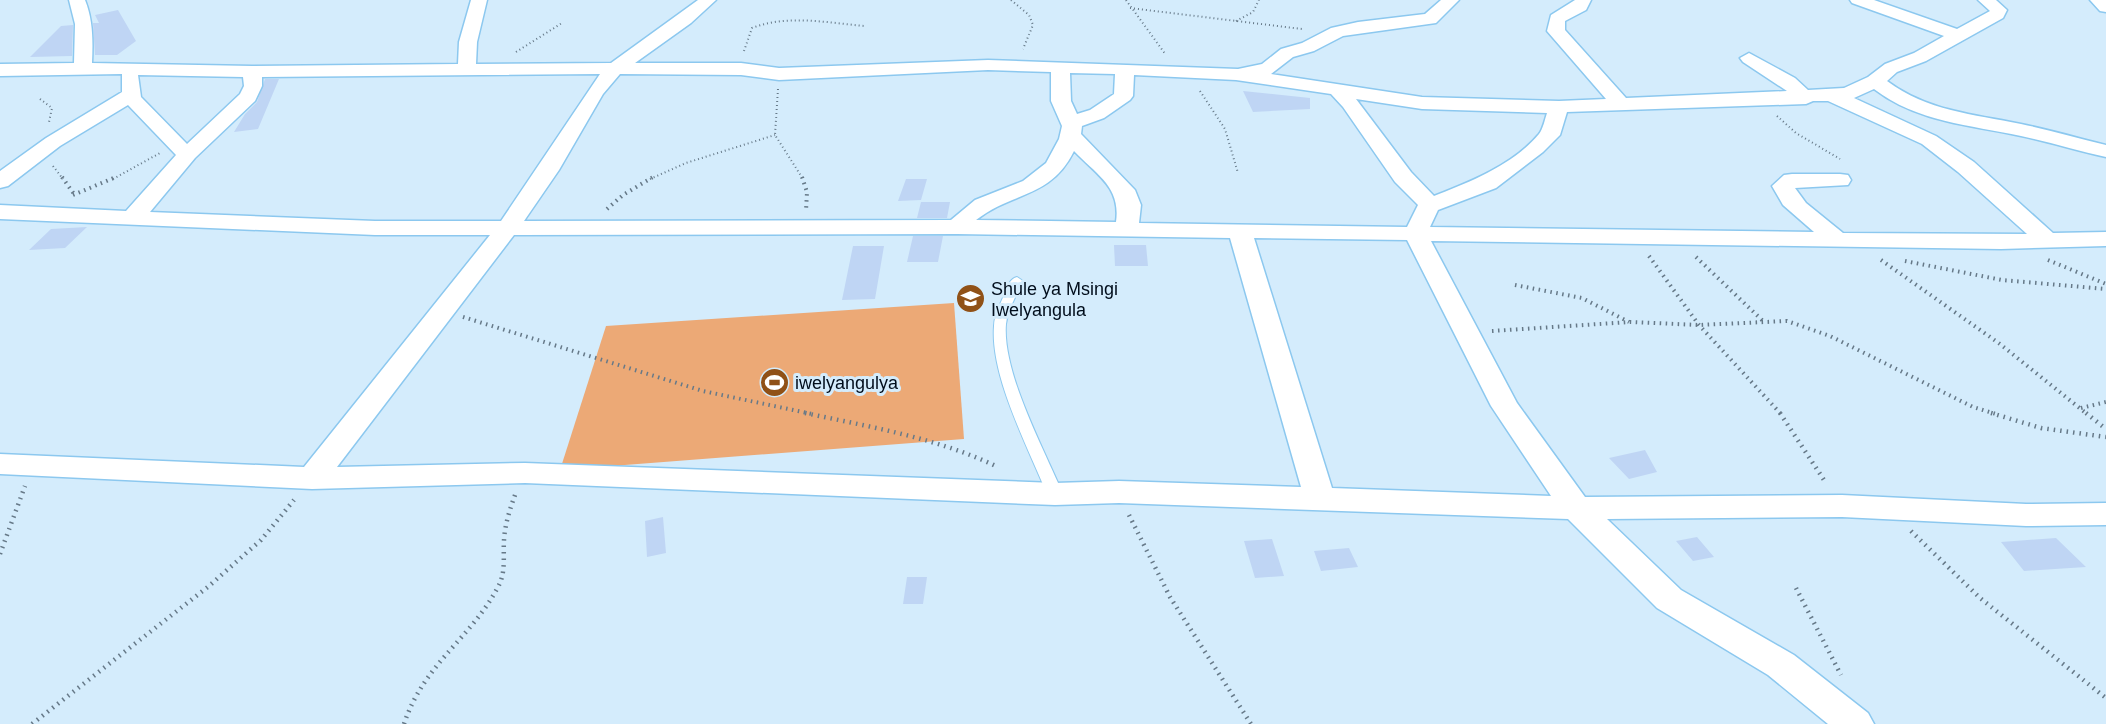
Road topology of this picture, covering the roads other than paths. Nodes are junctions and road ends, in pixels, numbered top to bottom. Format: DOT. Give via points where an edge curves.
graph roads {
  1 [pos="77,0"];
  2 [pos="479,0"];
  3 [pos="708,0"];
  4 [pos="1451,0"];
  5 [pos="1583,0"];
  6 [pos="1858,0"];
  7 [pos="1986,0"];
  8 [pos="2098,0"];
  9 [pos="2106,7"];
  10 [pos="1957,35"];
  11 [pos="1749,58"];
  12 [pos="83,68"];
  13 [pos="615,68"];
  14 [pos="1060,68"];
  15 [pos="467,69"];
  16 [pos="1125,69"];
  17 [pos="0,70"];
  18 [pos="128,70"];
  19 [pos="252,72"];
  20 [pos="1236,74"];
  21 [pos="1875,81"];
  22 [pos="1336,89"];
  23 [pos="131,95"];
  24 [pos="1833,96"];
  25 [pos="1806,98"];
  26 [pos="1622,105"];
  27 [pos="1559,107"];
  28 [pos="1072,129"];
  29 [pos="181,149"];
  30 [pos="2106,151"];
  31 [pos="1840,170"];
  32 [pos="0,182"];
  33 [pos="1430,205"];
  34 [pos="0,212"];
  35 [pos="132,218"];
  36 [pos="957,226"];
  37 [pos="506,230"];
  38 [pos="1127,230"];
  39 [pos="1240,232"];
  40 [pos="1416,235"];
  41 [pos="2106,238"];
  42 [pos="1838,240"];
  43 [pos="2048,242"];
  44 [pos="1017,281"];
  45 [pos="0,464"];
  46 [pos="312,478"];
  47 [pos="1055,494"];
  48 [pos="1320,500"];
  49 [pos="1576,508"];
  50 [pos="2106,514"];
  51 [pos="1855,724"];
  1 -- 12 [label="street" via="85,22"];
  2 -- 15 [label="street" via="468,42"];
  3 -- 13 [label="street"];
  4 -- 20 [label="street" via="1430,19 1388,16 1287,53 1268,69"];
  5 -- 26 [label="street" via="1580,6 1557,19 1556,32"];
  6 -- 10 [label="street"];
  7 -- 10 [label="street" via="1999,10 1997,14"];
  8 -- 9 [label="street"];
  10 -- 21 [label="street" via="1920,57 1891,68"];
  11 -- 25 [label="street"];
  12 -- 17 [label="street"];
  12 -- 18 [label="street"];
  13 -- 14 [label="street" via="741,69 779,74 1020,65"];
  13 -- 15 [label="street"];
  13 -- 37 [label="street" via="595,92"];
  14 -- 16 [label="street"];
  14 -- 28 [label="street" via="1062,104"];
  15 -- 19 [label="street"];
  16 -- 20 [label="street"];
  16 -- 28 [label="street" via="1123,96"];
  18 -- 19 [label="street"];
  18 -- 23 [label="street"];
  19 -- 29 [label="street" via="253,86 248,97"];
  20 -- 22 [label="street"];
  21 -- 24 [label="street" via="1859,90"];
  21 -- 30 [label="street" via="1896,97 1933,114"];
  22 -- 27 [label="street" via="1422,103"];
  22 -- 33 [label="street" via="1403,177"];
  23 -- 29 [label="street"];
  23 -- 32 [label="street" via="45,148"];
  24 -- 25 [label="street"];
  24 -- 43 [label="street" via="1929,140 1966,167"];
  25 -- 26 [label="street"];
  26 -- 27 [label="street"];
  27 -- 33 [label="street" via="1550,135 1515,165 1472,191"];
  28 -- 36 [label="street" via="1054,172 973,211"];
  28 -- 38 [label="street" via="1124,190 1130,205"];
  29 -- 35 [label="street"];
  31 -- 42 [label="street" via="1788,181 1783,189 1800,209"];
  33 -- 40 [label="street"];
  34 -- 35 [label="street"];
  35 -- 37 [label="street"];
  36 -- 37 [label="street"];
  36 -- 38 [label="street"];
  37 -- 46 [label="street"];
  38 -- 39 [label="street"];
  39 -- 40 [label="street"];
  39 -- 48 [label="street"];
  40 -- 42 [label="street"];
  40 -- 49 [label="street" via="1505,406"];
  41 -- 43 [label="street"];
  42 -- 43 [label="street"];
  44 -- 47 [label="lane" via="1000,322 1000,343"];
  45 -- 46 [label="street"];
  46 -- 47 [label="street" via="525,472"];
  47 -- 48 [label="street" via="1119,492"];
  48 -- 49 [label="street"];
  49 -- 50 [label="street" via="1842,506 2026,515"];
  49 -- 51 [label="street" via="1669,599 1781,665"];
}
